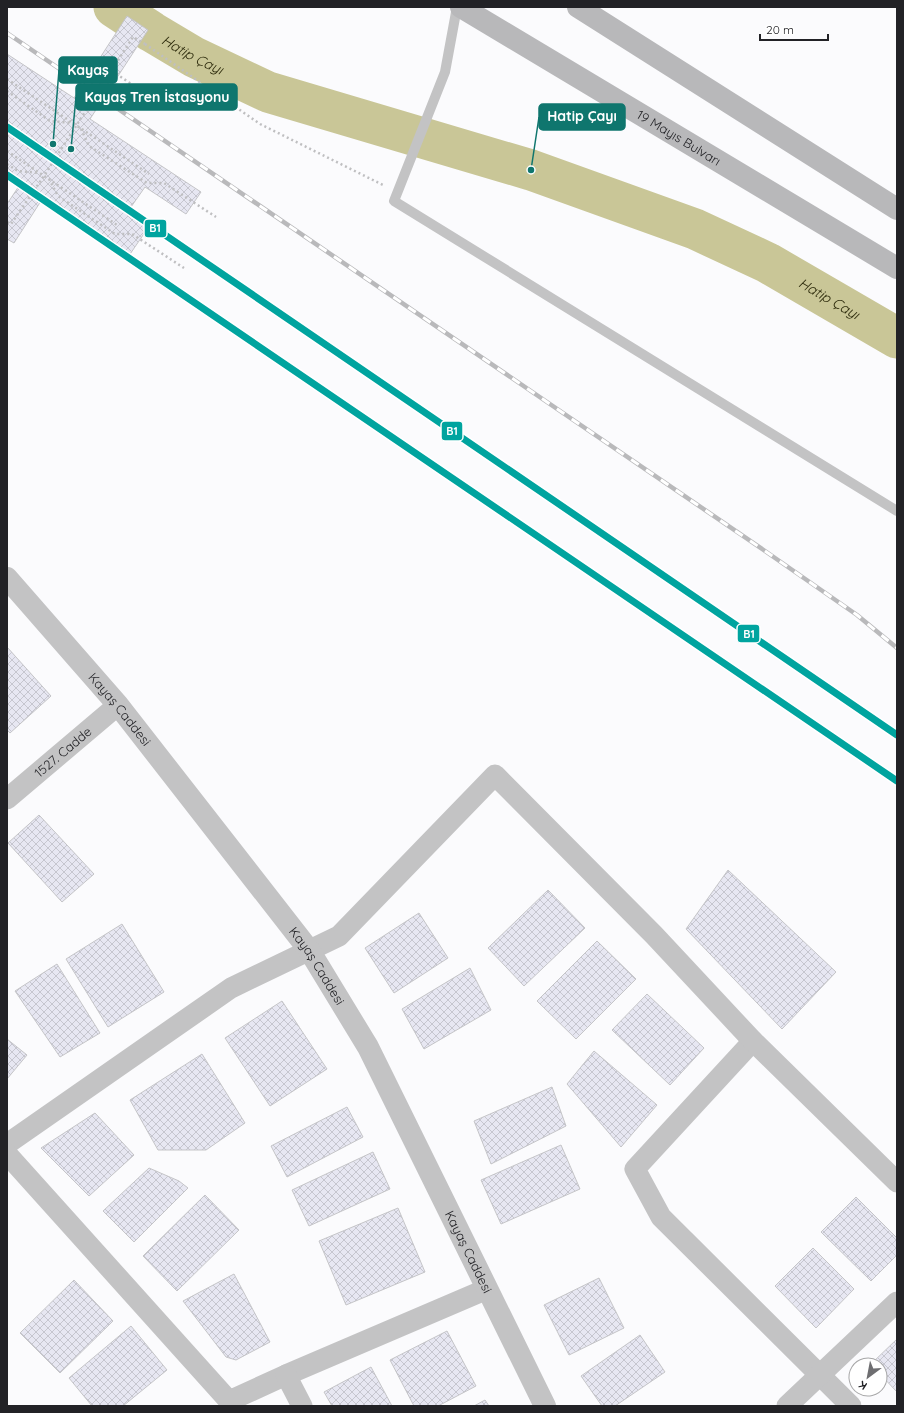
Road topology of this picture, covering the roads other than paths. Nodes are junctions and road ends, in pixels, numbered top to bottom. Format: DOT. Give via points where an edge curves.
graph roads {
  1 [pos="457,7"];
  2 [pos="461,7"];
  3 [pos="578,7"];
  4 [pos="897,209"];
  5 [pos="897,268"];
  6 [pos="897,511"];
  7 [pos="7,578"];
  8 [pos="118,705"];
  9 [pos="7,799"];
  10 [pos="309,950"];
  11 [pos="753,1041"];
  12 [pos="7,1144"];
  13 [pos="7,1154"];
  14 [pos="897,1182"];
  15 [pos="487,1289"];
  16 [pos="897,1302"];
  17 [pos="286,1375"];
  18 [pos="820,1376"];
  19 [pos="302,1406"];
  20 [pos="545,1406"];
  21 [pos="787,1406"];
  22 [pos="851,1406"];
  1 -- 6 [label="lane" via="445,72 394,201"];
  2 -- 5 [label="highway, 19 Mayıs Bulvarı"];
  3 -- 4 [label="highway"];
  7 -- 8 [label="street, Kayaş Caddesi"];
  8 -- 9 [label="street, 1527. Cadde"];
  8 -- 10 [label="street, Kayaş Caddesi"];
  10 -- 11 [label="street" via="340,936 495,775 654,935"];
  10 -- 12 [label="street" via="231,988"];
  10 -- 15 [label="street, Kayaş Caddesi" via="368,1047"];
  11 -- 14 [label="street"];
  11 -- 18 [label="street" via="635,1169 661,1217"];
  13 -- 17 [label="street" via="229,1401"];
  15 -- 17 [label="street"];
  15 -- 20 [label="street, Kayaş Caddesi"];
  16 -- 18 [label="street"];
  17 -- 19 [label="street"];
  18 -- 21 [label="street"];
  18 -- 22 [label="street"];
}
